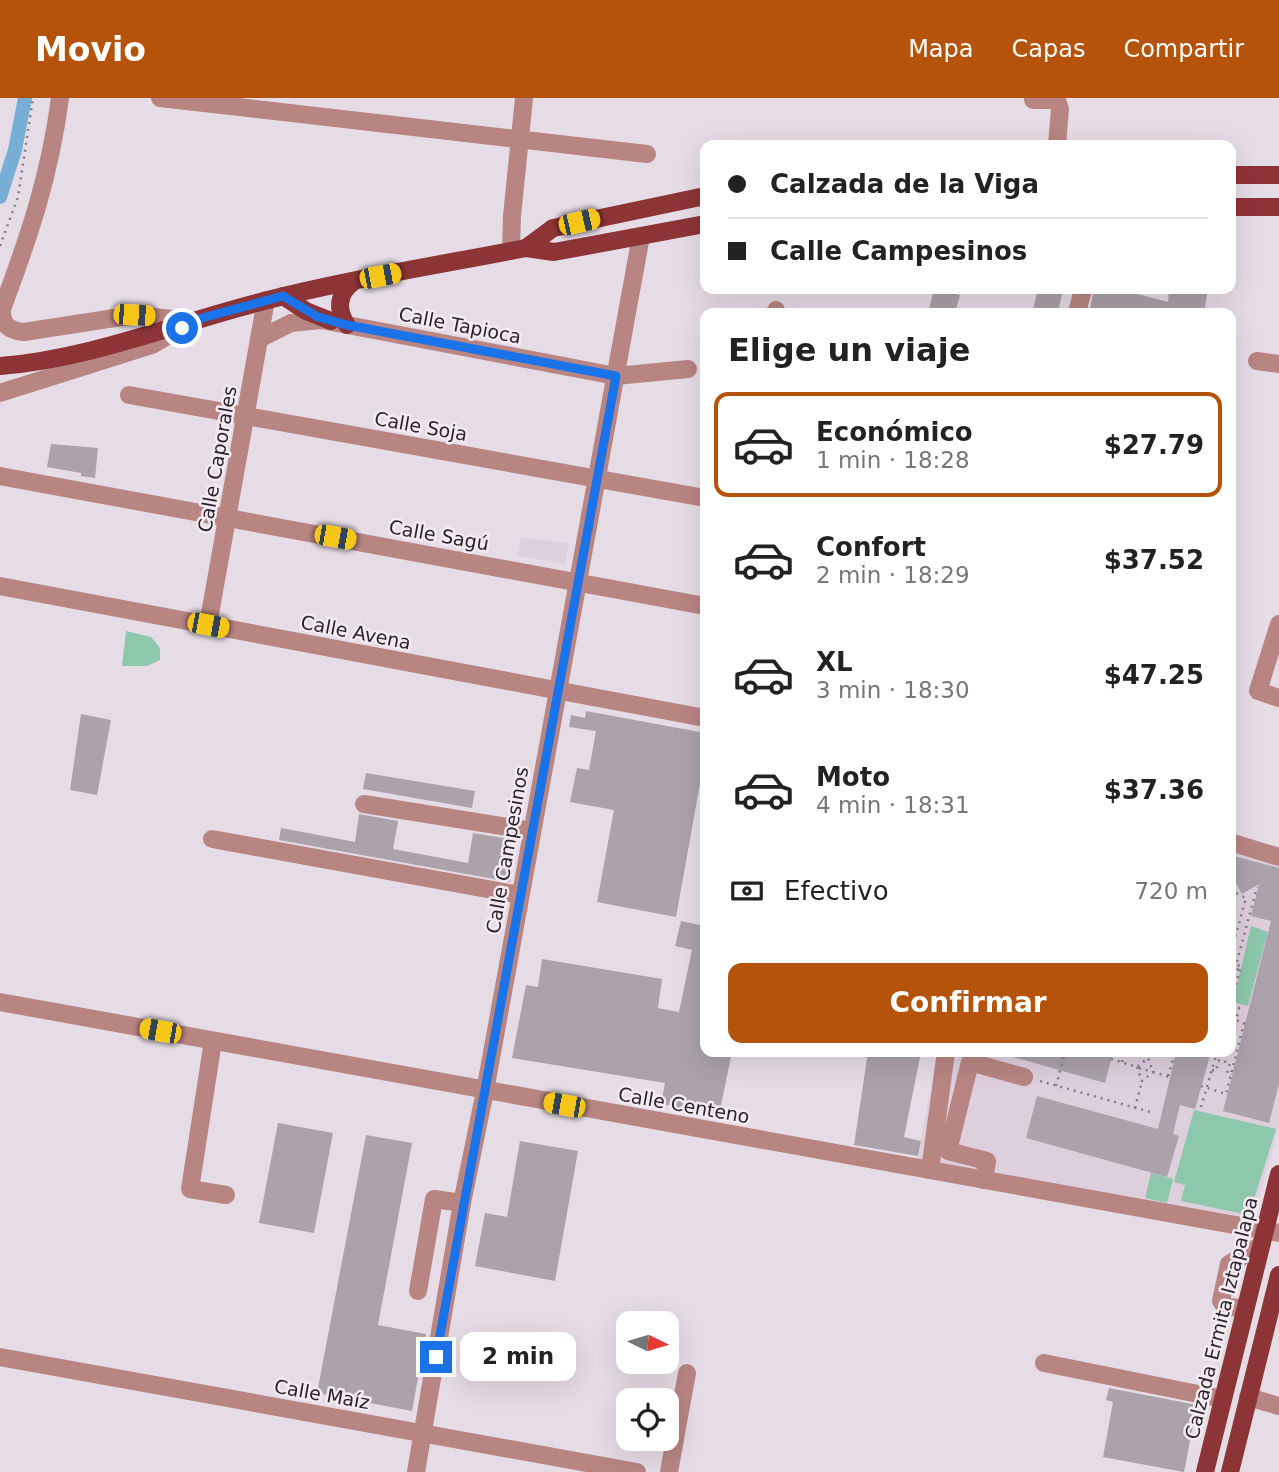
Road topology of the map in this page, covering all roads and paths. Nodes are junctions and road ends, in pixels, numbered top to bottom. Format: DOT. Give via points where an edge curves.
graph roads {
  1 [pos="33,98"];
  2 [pos="60,98"];
  3 [pos="160,98"];
  4 [pos="524,98"];
  5 [pos="1033,100"];
  6 [pos="519,139"];
  7 [pos="1057,140"];
  8 [pos="647,154"];
  9 [pos="1236,175"];
  10 [pos="1279,175"];
  11 [pos="700,197"];
  12 [pos="1236,207"];
  13 [pos="1279,207"];
  14 [pos="700,225"];
  15 [pos="641,236"];
  16 [pos="0,246"];
  17 [pos="519,249"];
  18 [pos="353,282"];
  19 [pos="275,298"];
  20 [pos="191,321"];
  21 [pos="339,323"];
  22 [pos="259,339"];
  23 [pos="1257,361"];
  24 [pos="1279,363"];
  25 [pos="0,366"];
  26 [pos="688,369"];
  27 [pos="616,376"];
  28 [pos="0,393"];
  29 [pos="129,395"];
  30 [pos="246,416"];
  31 [pos="0,476"];
  32 [pos="596,479"];
  33 [pos="700,497"];
  34 [pos="228,517"];
  35 [pos="577,582"];
  36 [pos="0,586"];
  37 [pos="700,605"];
  38 [pos="1279,624"];
  39 [pos="208,625"];
  40 [pos="557,691"];
  41 [pos="1279,698"];
  42 [pos="700,717"];
  43 [pos="364,804"];
  44 [pos="532,831"];
  45 [pos="212,839"];
  46 [pos="1236,844"];
  47 [pos="1279,856"];
  48 [pos="1257,887"];
  49 [pos="1236,893"];
  50 [pos="520,895"];
  51 [pos="1239,923"];
  52 [pos="1247,925"];
  53 [pos="1236,934"];
  54 [pos="1236,969"];
  55 [pos="1240,970"];
  56 [pos="1236,984"];
  57 [pos="0,1002"];
  58 [pos="1236,1020"];
  59 [pos="213,1041"];
  60 [pos="1236,1053"];
  61 [pos="945,1057"];
  62 [pos="1064,1057"];
  63 [pos="1124,1057"];
  64 [pos="1174,1057"];
  65 [pos="1216,1057"];
  66 [pos="1235,1057"];
  67 [pos="1148,1058"];
  68 [pos="1111,1059"];
  69 [pos="1122,1062"];
  70 [pos="1137,1067"];
  71 [pos="1212,1070"];
  72 [pos="1153,1072"];
  73 [pos="1230,1075"];
  74 [pos="1024,1077"];
  75 [pos="1142,1080"];
  76 [pos="1056,1086"];
  77 [pos="1201,1086"];
  78 [pos="1207,1088"];
  79 [pos="485,1091"];
  80 [pos="1201,1107"];
  81 [pos="1135,1108"];
  82 [pos="1154,1113"];
  83 [pos="930,1170"];
  84 [pos="1279,1174"];
  85 [pos="984,1180"];
  86 [pos="226,1195"];
  87 [pos="462,1203"];
  88 [pos="1267,1237"];
  89 [pos="1279,1275"];
  90 [pos="1249,1290"];
  91 [pos="418,1291"];
  92 [pos="1273,1296"];
  93 [pos="1245,1308"];
  94 [pos="0,1357"];
  95 [pos="1044,1363"];
  96 [pos="687,1373"];
  97 [pos="1248,1397"];
  98 [pos="1223,1399"];
  99 [pos="1279,1406"];
  100 [pos="423,1433"];
  101 [pos="416,1472"];
  102 [pos="637,1472"];
  103 [pos="669,1472"];
  104 [pos="1205,1472"];
  105 [pos="1230,1472"];
  1 -- 16 [label="path" via="18,197"];
  2 -- 20 [label="street" via="42,198 2,309 3,321 14,331 31,332 134,315"];
  3 -- 6 [label="street"];
  4 -- 6 [label="street"];
  5 -- 7 [label="street" via="1058,103"];
  6 -- 8 [label="street"];
  6 -- 17 [label="street"];
  9 -- 10 [label="main road"];
  11 -- 17 [label="main road" via="553,228"];
  12 -- 13 [label="main road"];
  14 -- 15 [label="main road"];
  15 -- 17 [label="main road" via="554,252"];
  15 -- 27 [label="street, Calle Campesinos"];
  17 -- 18 [label="main road"];
  18 -- 19 [label="main road"];
  18 -- 21 [label="main road" via="343,292"];
  19 -- 20 [label="main road"];
  19 -- 21 [label="main road"];
  19 -- 22 [label="street, Calle Caporales"];
  20 -- 25 [label="main road" via="65,356"];
  20 -- 28 [label="street" via="152,345"];
  21 -- 22 [label="street, Calle Tapioca" via="311,319 291,323"];
  21 -- 27 [label="street, Calle Tapioca"];
  22 -- 30 [label="street, Calle Caporales"];
  23 -- 24 [label="street"];
  26 -- 27 [label="street, Calle Tapioca"];
  27 -- 32 [label="street, Calle Campesinos"];
  29 -- 30 [label="street, Calle Soja"];
  30 -- 32 [label="street, Calle Soja"];
  30 -- 34 [label="street, Calle Caporales"];
  31 -- 34 [label="street, Calle Sagú"];
  32 -- 33 [label="street, Calle Soja"];
  32 -- 35 [label="street, Calle Campesinos"];
  34 -- 35 [label="street, Calle Sagú"];
  34 -- 39 [label="street, Calle Caporales"];
  35 -- 37 [label="street, Calle Sagú"];
  35 -- 40 [label="street, Calle Campesinos"];
  36 -- 39 [label="street, Calle Avena"];
  38 -- 41 [label="street" via="1258,691"];
  39 -- 40 [label="street, Calle Avena"];
  40 -- 42 [label="street, Calle Avena"];
  40 -- 44 [label="street, Calle Campesinos"];
  43 -- 44 [label="street"];
  44 -- 50 [label="street, Calle Campesinos"];
  45 -- 50 [label="street"];
  46 -- 47 [label="street"];
  48 -- 52 [label="path"];
  49 -- 51 [label="path" via="1246,898"];
  50 -- 79 [label="street, Calle Campesinos"];
  51 -- 52 [label="path"];
  51 -- 53 [label="path"];
  52 -- 55 [label="path" via="1236,965"];
  54 -- 55 [label="path"];
  55 -- 56 [label="path"];
  57 -- 59 [label="street, Calle Centeno"];
  58 -- 60 [label="path" via="1244,1023"];
  59 -- 79 [label="street, Calle Centeno"];
  59 -- 86 [label="street" via="190,1189"];
  61 -- 83 [label="street"];
  62 -- 76 [label="path"];
  63 -- 69 [label="path"];
  64 -- 72 [label="path" via="1169,1077"];
  65 -- 71 [label="path"];
  66 -- 73 [label="path"];
  67 -- 70 [label="path"];
  67 -- 72 [label="path"];
  68 -- 69 [label="path"];
  69 -- 70 [label="path"];
  70 -- 72 [label="path"];
  70 -- 75 [label="path"];
  71 -- 73 [label="path" via="1216,1071 1219,1060 1230,1063"];
  71 -- 78 [label="path"];
  72 -- 75 [label="path"];
  73 -- 78 [label="path" via="1226,1094"];
  74 -- 76 [label="path"];
  74 -- 85 [label="street" via="970,1062 948,1151 987,1161"];
  75 -- 81 [label="path"];
  76 -- 81 [label="path"];
  77 -- 78 [label="path"];
  78 -- 80 [label="path"];
  79 -- 83 [label="street, Calle Centeno"];
  79 -- 87 [label="street, Calle Campesinos"];
  81 -- 82 [label="path"];
  83 -- 85 [label="street, Calle Centeno"];
  84 -- 88 [label="main road, Calzada Ermita Iztapalapa"];
  85 -- 88 [label="street, Calle Centeno"];
  87 -- 91 [label="street" via="434,1199"];
  87 -- 100 [label="street, Calle Campesinos"];
  88 -- 90 [label="main road, Calzada Ermita Iztapalapa"];
  88 -- 93 [label="street" via="1229,1264 1222,1305"];
  89 -- 92 [label="main road"];
  90 -- 92 [label="main road"];
  90 -- 93 [label="main road, Calzada Ermita Iztapalapa"];
  92 -- 97 [label="main road"];
  93 -- 98 [label="main road, Calzada Ermita Iztapalapa"];
  94 -- 100 [label="street, Calle Maíz"];
  95 -- 98 [label="street"];
  96 -- 103 [label="street"];
  97 -- 99 [label="street"];
  97 -- 105 [label="main road"];
  98 -- 104 [label="main road, Calzada Ermita Iztapalapa"];
  100 -- 101 [label="street, Calle Campesinos"];
  100 -- 102 [label="street, Calle Maíz"];
}
